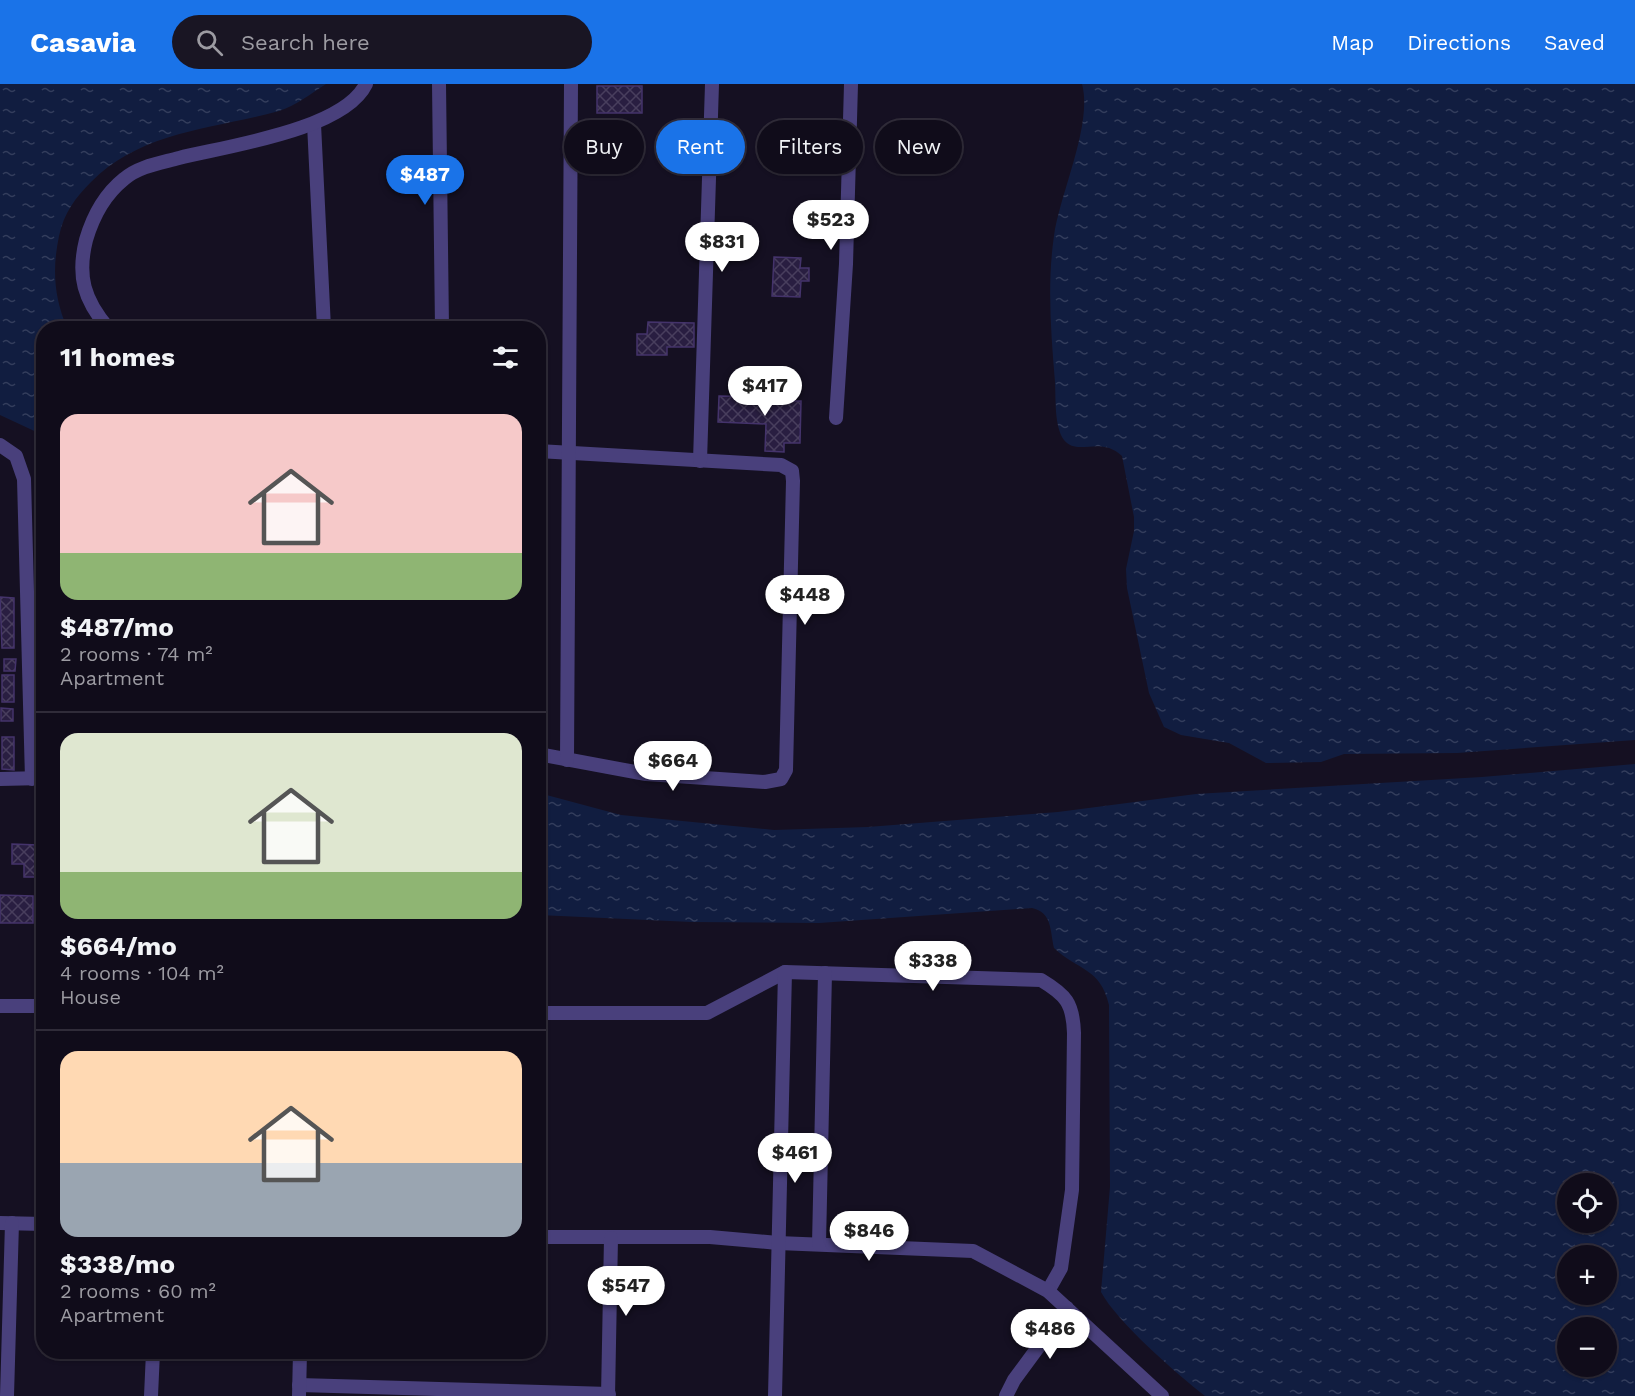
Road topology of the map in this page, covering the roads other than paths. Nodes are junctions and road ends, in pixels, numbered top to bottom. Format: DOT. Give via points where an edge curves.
graph roads {
  1 [pos="366,84"];
  2 [pos="439,84"];
  3 [pos="571,84"];
  4 [pos="712,84"];
  5 [pos="851,84"];
  6 [pos="314,124"];
  7 [pos="103,321"];
  8 [pos="324,321"];
  9 [pos="442,321"];
  10 [pos="836,418"];
  11 [pos="0,445"];
  12 [pos="546,451"];
  13 [pos="569,451"];
  14 [pos="700,461"];
  15 [pos="36,736"];
  16 [pos="546,756"];
  17 [pos="567,760"];
  18 [pos="0,779"];
  19 [pos="36,779"];
  20 [pos="785,972"];
  21 [pos="825,973"];
  22 [pos="0,1006"];
  23 [pos="36,1006"];
  24 [pos="546,1012"];
  25 [pos="6,1223"];
  26 [pos="36,1224"];
  27 [pos="546,1237"];
  28 [pos="611,1238"];
  29 [pos="778,1243"];
  30 [pos="819,1244"];
  31 [pos="1048,1291"];
  32 [pos="1067,1308"];
  33 [pos="153,1359"];
  34 [pos="300,1359"];
  35 [pos="4,1374"];
  36 [pos="299,1391"];
  37 [pos="468,1393"];
  38 [pos="608,1395"];
  39 [pos="7,1396"];
  40 [pos="152,1396"];
  41 [pos="775,1396"];
  42 [pos="1006,1396"];
  43 [pos="1162,1396"];
  1 -- 6 [label="street" via="356,100"];
  2 -- 9 [label="street"];
  3 -- 13 [label="street"];
  4 -- 14 [label="street"];
  5 -- 10 [label="street" via="846,264"];
  6 -- 7 [label="street" via="148,166 123,179 95,214 81,269 88,299"];
  6 -- 8 [label="street"];
  11 -- 15 [label="street" via="16,456 24,479"];
  12 -- 13 [label="street"];
  13 -- 14 [label="street"];
  13 -- 17 [label="street"];
  14 -- 17 [label="street" via="781,465 792,471 784,775 765,782 709,779 646,774"];
  16 -- 17 [label="street"];
  18 -- 19 [label="street"];
  20 -- 21 [label="street"];
  20 -- 24 [label="street" via="707,1013"];
  20 -- 29 [label="street"];
  21 -- 30 [label="street"];
  21 -- 31 [label="street" via="1041,980 1062,992 1073,1013 1072,1190 1061,1268"];
  22 -- 23 [label="street"];
  25 -- 26 [label="street"];
  25 -- 35 [label="street"];
  27 -- 28 [label="street"];
  28 -- 29 [label="street" via="710,1237"];
  28 -- 38 [label="street"];
  29 -- 30 [label="street"];
  29 -- 41 [label="street"];
  30 -- 31 [label="street" via="973,1251"];
  31 -- 32 [label="street"];
  32 -- 42 [label="street"];
  32 -- 43 [label="street"];
  33 -- 40 [label="street"];
  34 -- 36 [label="street"];
  35 -- 39 [label="street"];
  36 -- 37 [label="street"];
  37 -- 38 [label="street"];
}
